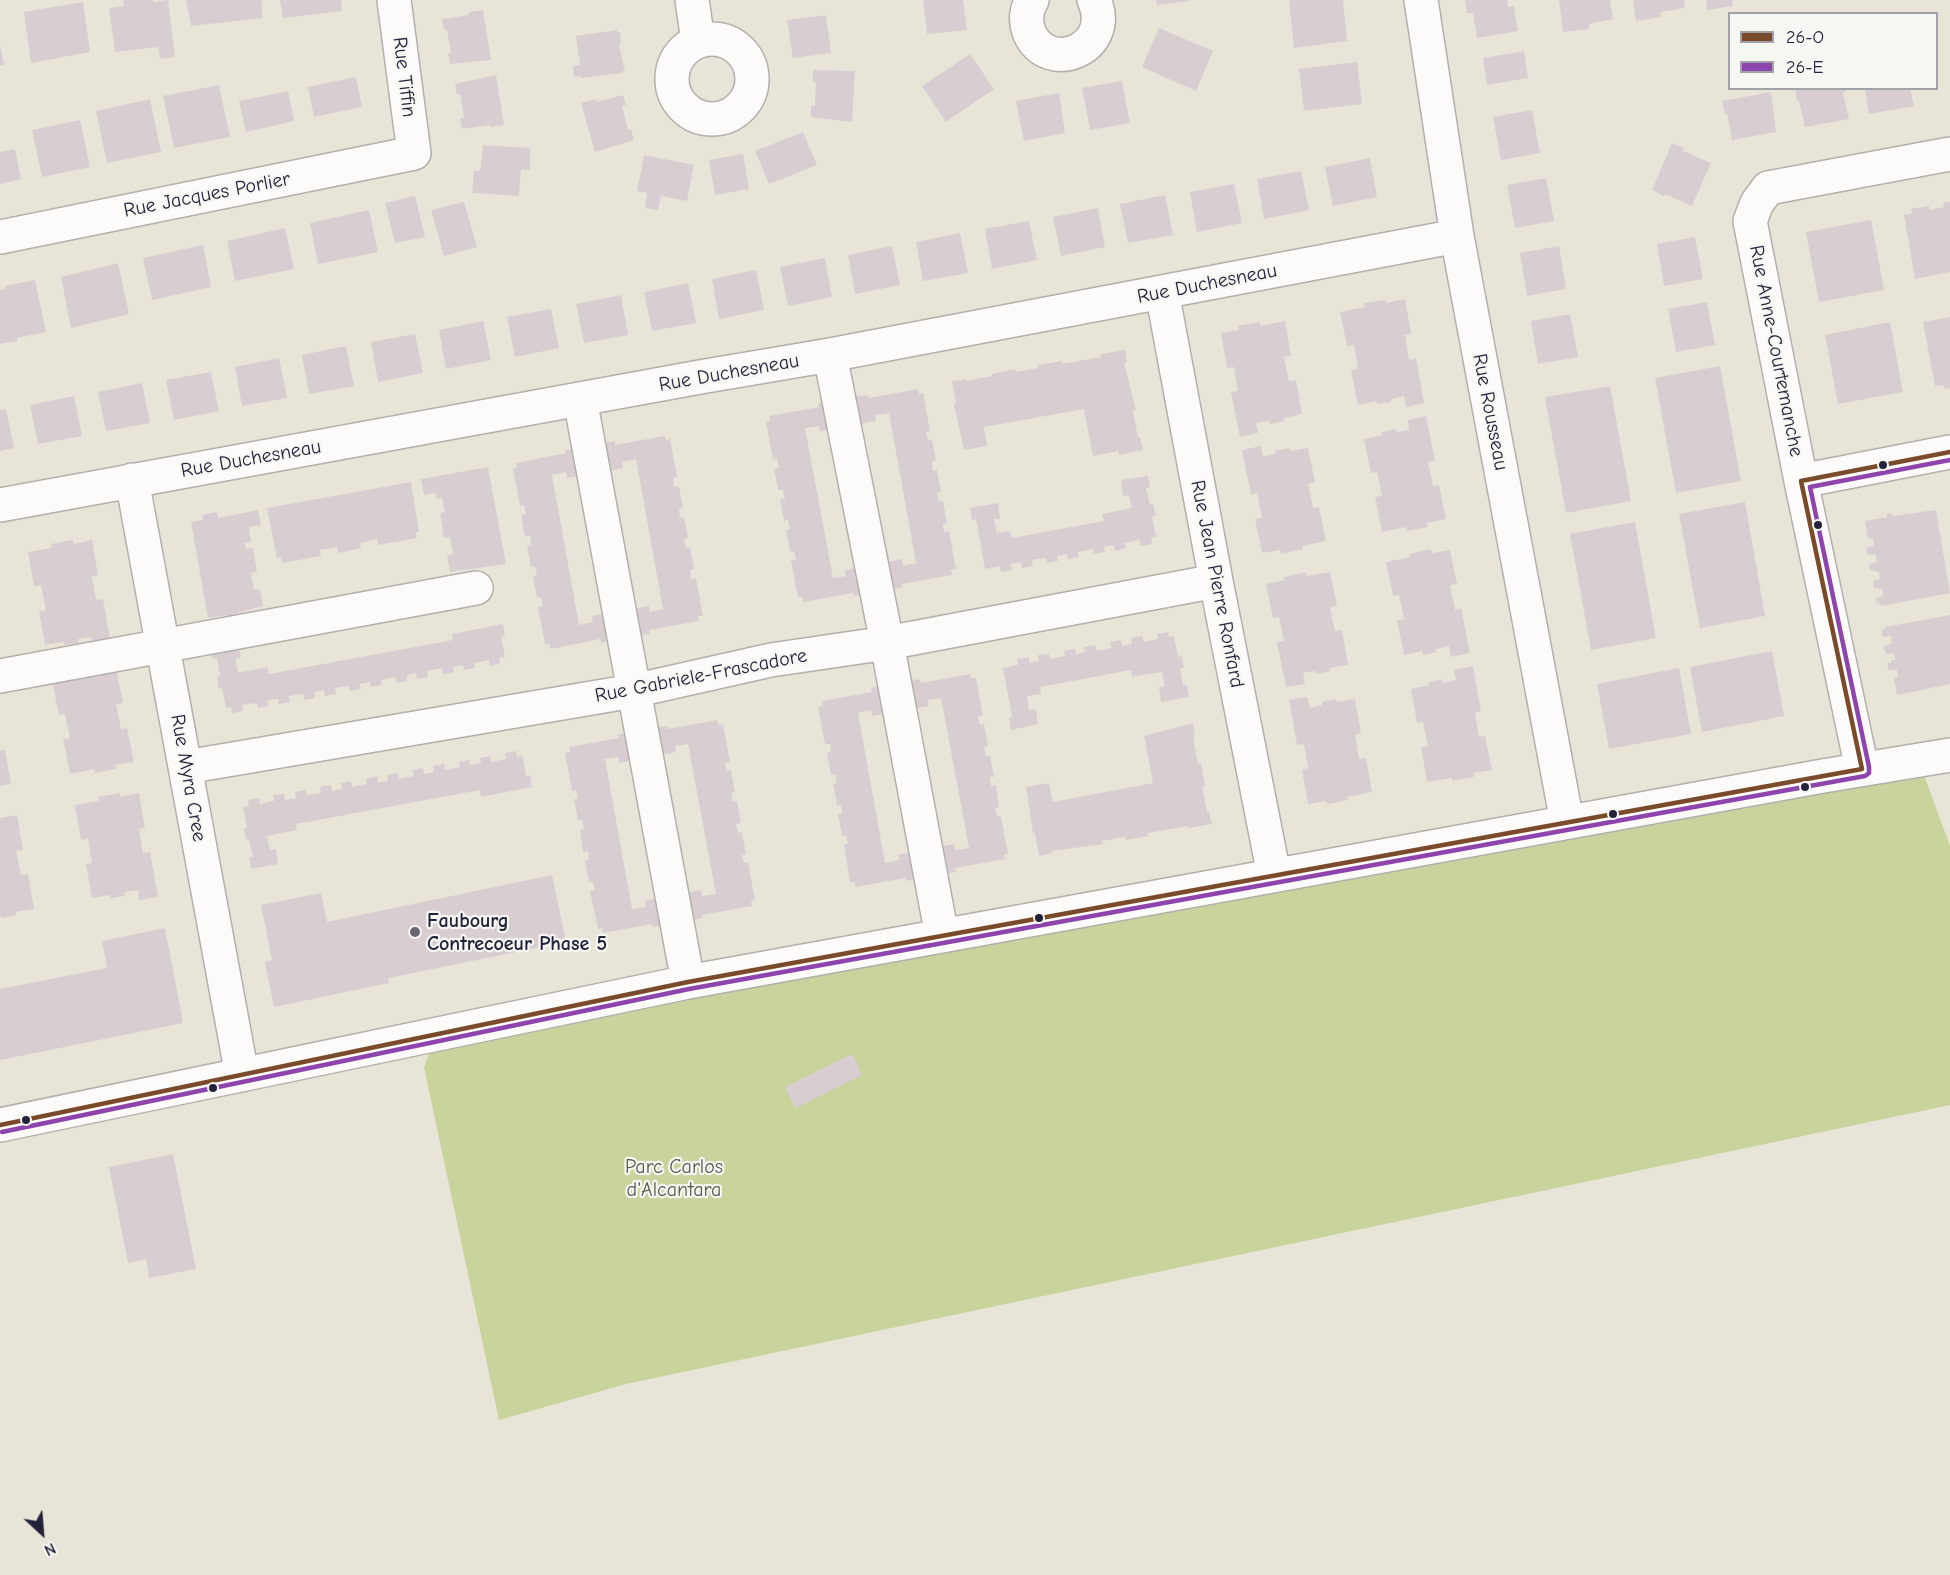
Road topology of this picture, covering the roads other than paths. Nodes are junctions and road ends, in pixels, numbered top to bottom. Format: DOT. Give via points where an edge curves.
graph roads {
  1 [pos="394,0"];
  2 [pos="692,0"];
  3 [pos="1032,0"];
  4 [pos="1094,0"];
  5 [pos="1421,0"];
  6 [pos="698,41"];
  7 [pos="414,153"];
  8 [pos="1950,154"];
  9 [pos="1457,236"];
  10 [pos="0,237"];
  11 [pos="1162,292"];
  12 [pos="830,356"];
  13 [pos="580,399"];
  14 [pos="1950,452"];
  15 [pos="132,480"];
  16 [pos="1801,481"];
  17 [pos="0,505"];
  18 [pos="1216,581"];
  19 [pos="476,588"];
  20 [pos="888,643"];
  21 [pos="164,646"];
  22 [pos="0,676"];
  23 [pos="633,691"];
  24 [pos="1950,755"];
  25 [pos="186,767"];
  26 [pos="1862,769"];
  27 [pos="1568,822"];
  28 [pos="1274,875"];
  29 [pos="942,936"];
  30 [pos="688,982"];
  31 [pos="242,1075"];
  32 [pos="0,1125"];
  1 -- 7 [label="street, Rue Tiffin"];
  2 -- 6 [label="street"];
  3 -- 4 [label="street" via="1026,18 1034,40 1053,53 1065,54 1077,52 1094,36 1098,25"];
  5 -- 9 [label="street, Rue Rousseau"];
  7 -- 10 [label="street, Rue Jacques Porlier"];
  8 -- 16 [label="street, Rue Anne-Courtemanche" via="1768,188 1757,204 1750,221"];
  9 -- 11 [label="street, Rue Duchesneau"];
  9 -- 27 [label="street, Rue Rousseau"];
  11 -- 12 [label="street, Rue Duchesneau"];
  11 -- 18 [label="street, Rue Jean Pierre Ronfard"];
  12 -- 13 [label="street, Rue Duchesneau"];
  12 -- 20 [label="street"];
  13 -- 15 [label="street, Rue Duchesneau"];
  13 -- 23 [label="street"];
  14 -- 16 [label="street"];
  15 -- 17 [label="street, Rue Duchesneau"];
  15 -- 21 [label="street, Rue Myra Cree"];
  16 -- 26 [label="street, Rue Anne-Courtemanche"];
  18 -- 20 [label="street, Rue Gabriele-Frascadore"];
  18 -- 28 [label="street, Rue Jean Pierre Ronfard"];
  19 -- 21 [label="street"];
  20 -- 23 [label="street, Rue Gabriele-Frascadore" via="771,660"];
  20 -- 29 [label="street"];
  21 -- 22 [label="street"];
  21 -- 25 [label="street, Rue Myra Cree"];
  23 -- 25 [label="street, Rue Gabriele-Frascadore"];
  23 -- 30 [label="street"];
  24 -- 26 [label="street"];
  25 -- 31 [label="street, Rue Myra Cree"];
  26 -- 27 [label="street"];
  27 -- 28 [label="street"];
  28 -- 29 [label="street"];
  29 -- 30 [label="street"];
  30 -- 31 [label="street"];
  31 -- 32 [label="street"];
}
